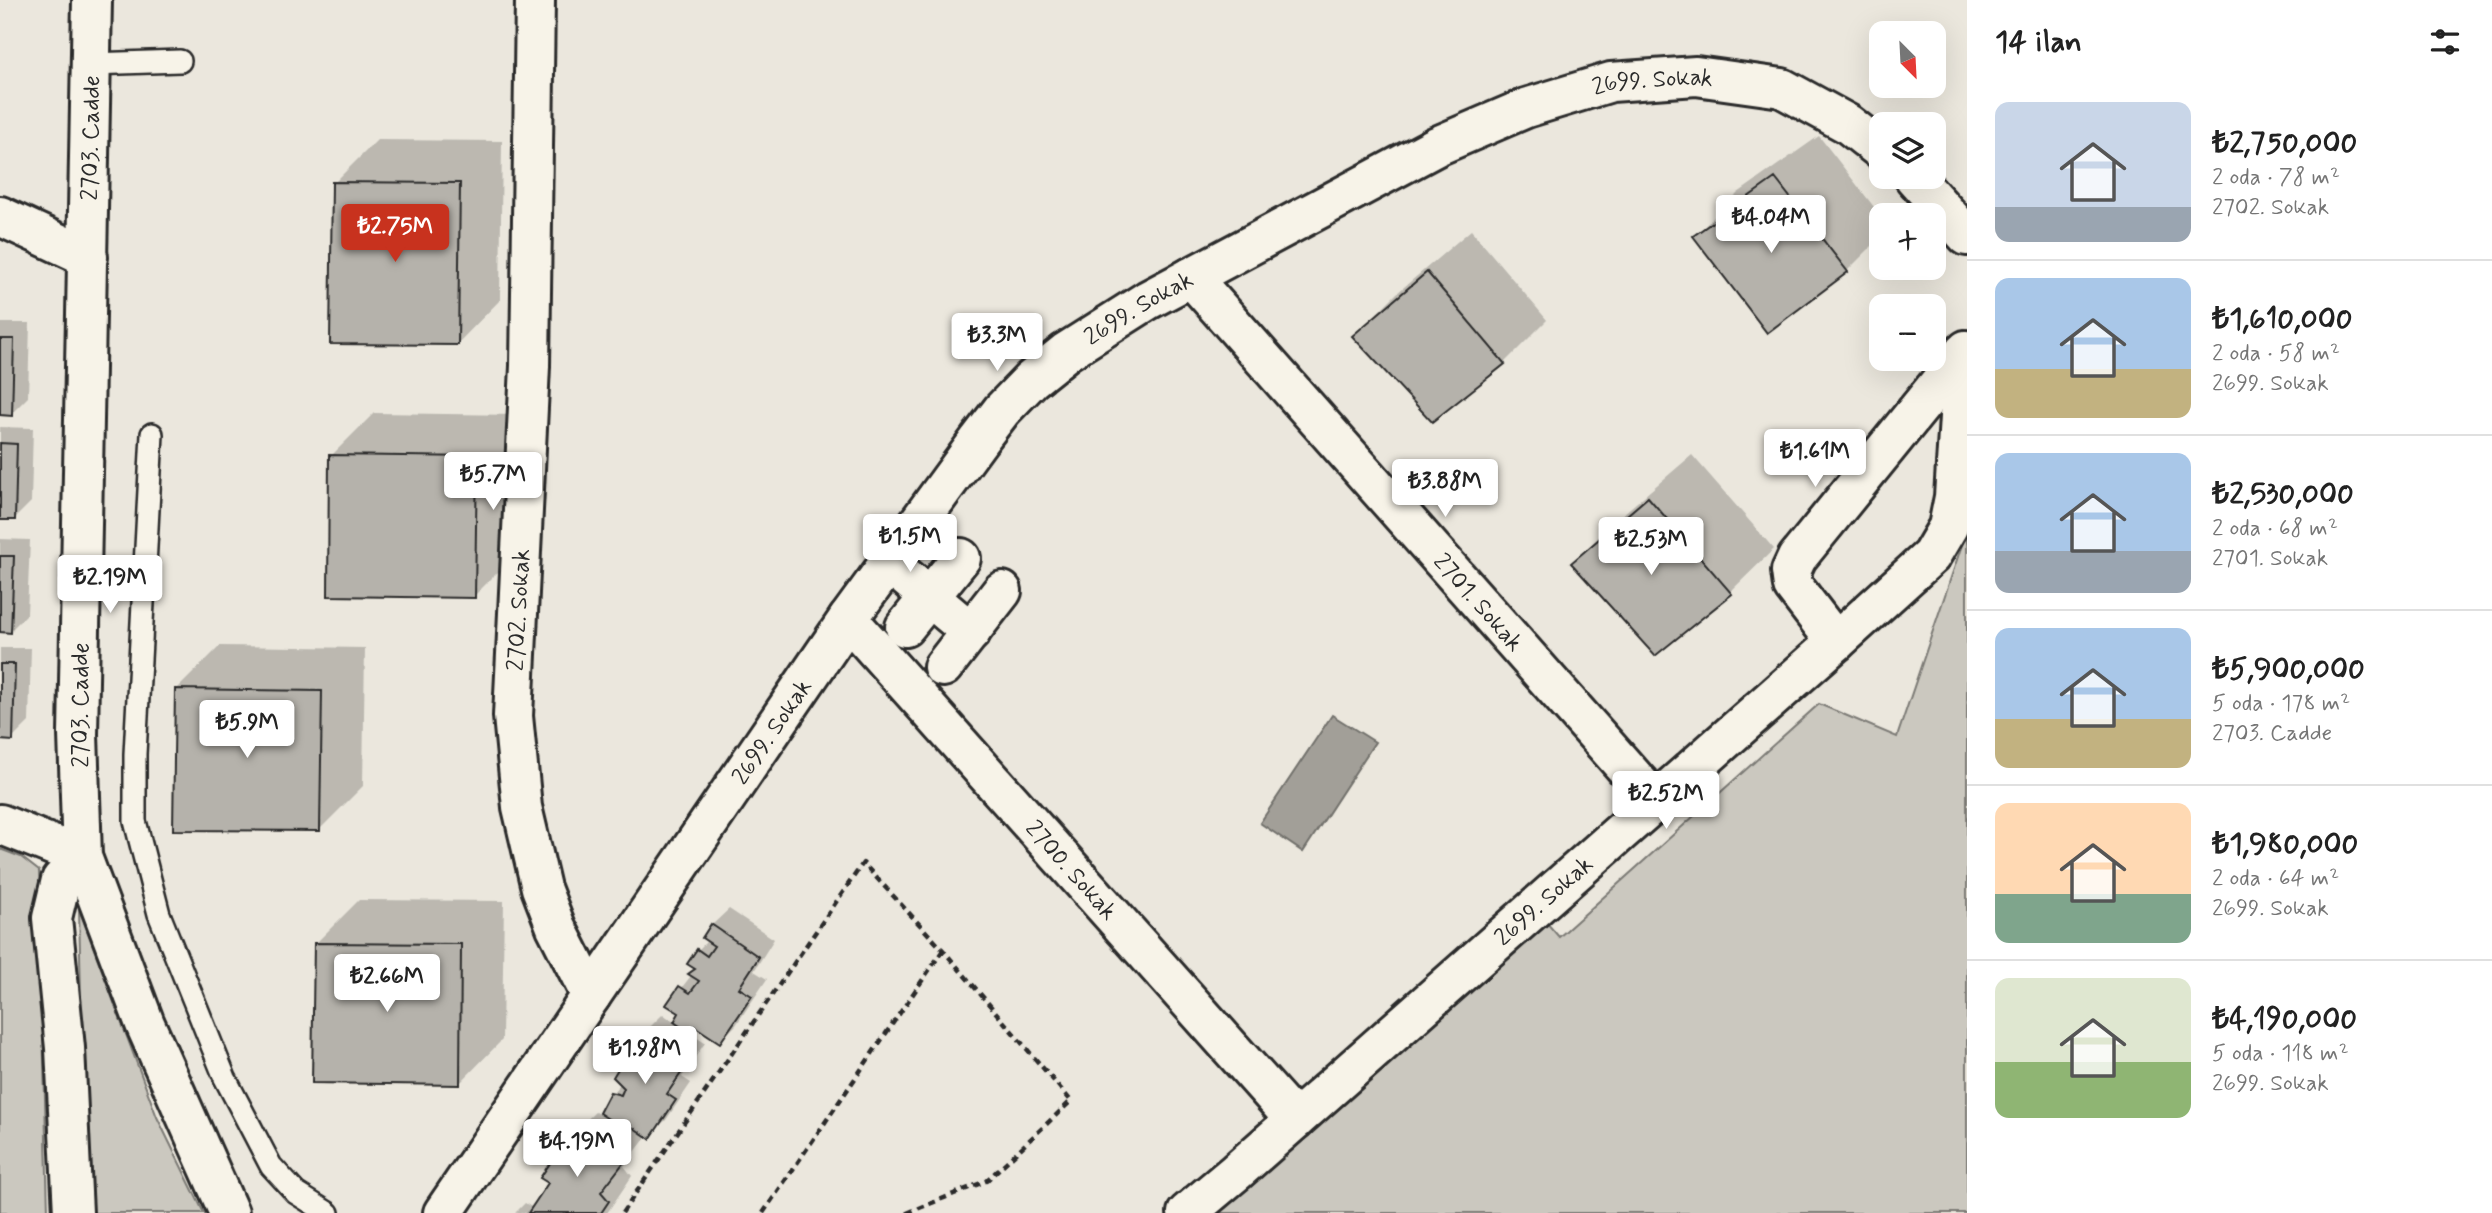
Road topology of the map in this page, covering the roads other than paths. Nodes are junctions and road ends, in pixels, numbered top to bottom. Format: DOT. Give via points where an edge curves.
graph roads {
  1 [pos="92,0"];
  2 [pos="535,0"];
  3 [pos="180,61"];
  4 [pos="91,64"];
  5 [pos="1869,140"];
  6 [pos="1925,189"];
  7 [pos="0,216"];
  8 [pos="1967,236"];
  9 [pos="88,257"];
  10 [pos="1191,277"];
  11 [pos="1965,350"];
  12 [pos="152,434"];
  13 [pos="961,558"];
  14 [pos="889,562"];
  15 [pos="1002,591"];
  16 [pos="929,597"];
  17 [pos="848,619"];
  18 [pos="905,627"];
  19 [pos="971,632"];
  20 [pos="1836,642"];
  21 [pos="943,667"];
  22 [pos="1655,801"];
  23 [pos="0,824"];
  24 [pos="82,857"];
  25 [pos="591,996"];
  26 [pos="1295,1120"];
  27 [pos="73,1213"];
  28 [pos="229,1213"];
  29 [pos="328,1213"];
  30 [pos="443,1213"];
  31 [pos="1187,1213"];
  1 -- 4 [label="street, 2703. Cadde"];
  2 -- 25 [label="street, 2702. Sokak" via="530,366 513,716 522,807 541,888"];
  3 -- 4 [label="lane"];
  4 -- 9 [label="street, 2703. Cadde"];
  5 -- 10 [label="street, 2699. Sokak" via="1849,124 1782,88 1696,76 1611,82 1526,108 1437,146"];
  6 -- 8 [label="street"];
  7 -- 9 [label="street"];
  9 -- 24 [label="street, 2703. Cadde" via="78,734"];
  10 -- 14 [label="street, 2699. Sokak" via="1104,327 1031,380 1002,410"];
  10 -- 22 [label="street, 2701. Sokak"];
  11 -- 20 [label="street, 2699. Sokak" via="1948,527 1931,556"];
  11 -- 20 [label="street" via="1791,571 1793,586"];
  12 -- 29 [label="lane" via="135,821 159,914 225,1079 271,1166 296,1193"];
  13 -- 16 [label="street"];
  14 -- 16 [label="street"];
  14 -- 17 [label="street, 2699. Sokak"];
  15 -- 19 [label="street"];
  16 -- 18 [label="street"];
  16 -- 19 [label="street"];
  17 -- 25 [label="street, 2699. Sokak"];
  17 -- 26 [label="street, 2700. Sokak"];
  19 -- 21 [label="street"];
  20 -- 22 [label="street, 2699. Sokak"];
  22 -- 26 [label="street, 2699. Sokak"];
  23 -- 24 [label="street"];
  24 -- 27 [label="street" via="61,880 52,918 65,1048"];
  24 -- 28 [label="street, 2703. Cadde" via="145,1024"];
  25 -- 30 [label="street, 2699. Sokak"];
  26 -- 31 [label="street, 2699. Sokak"];
}
